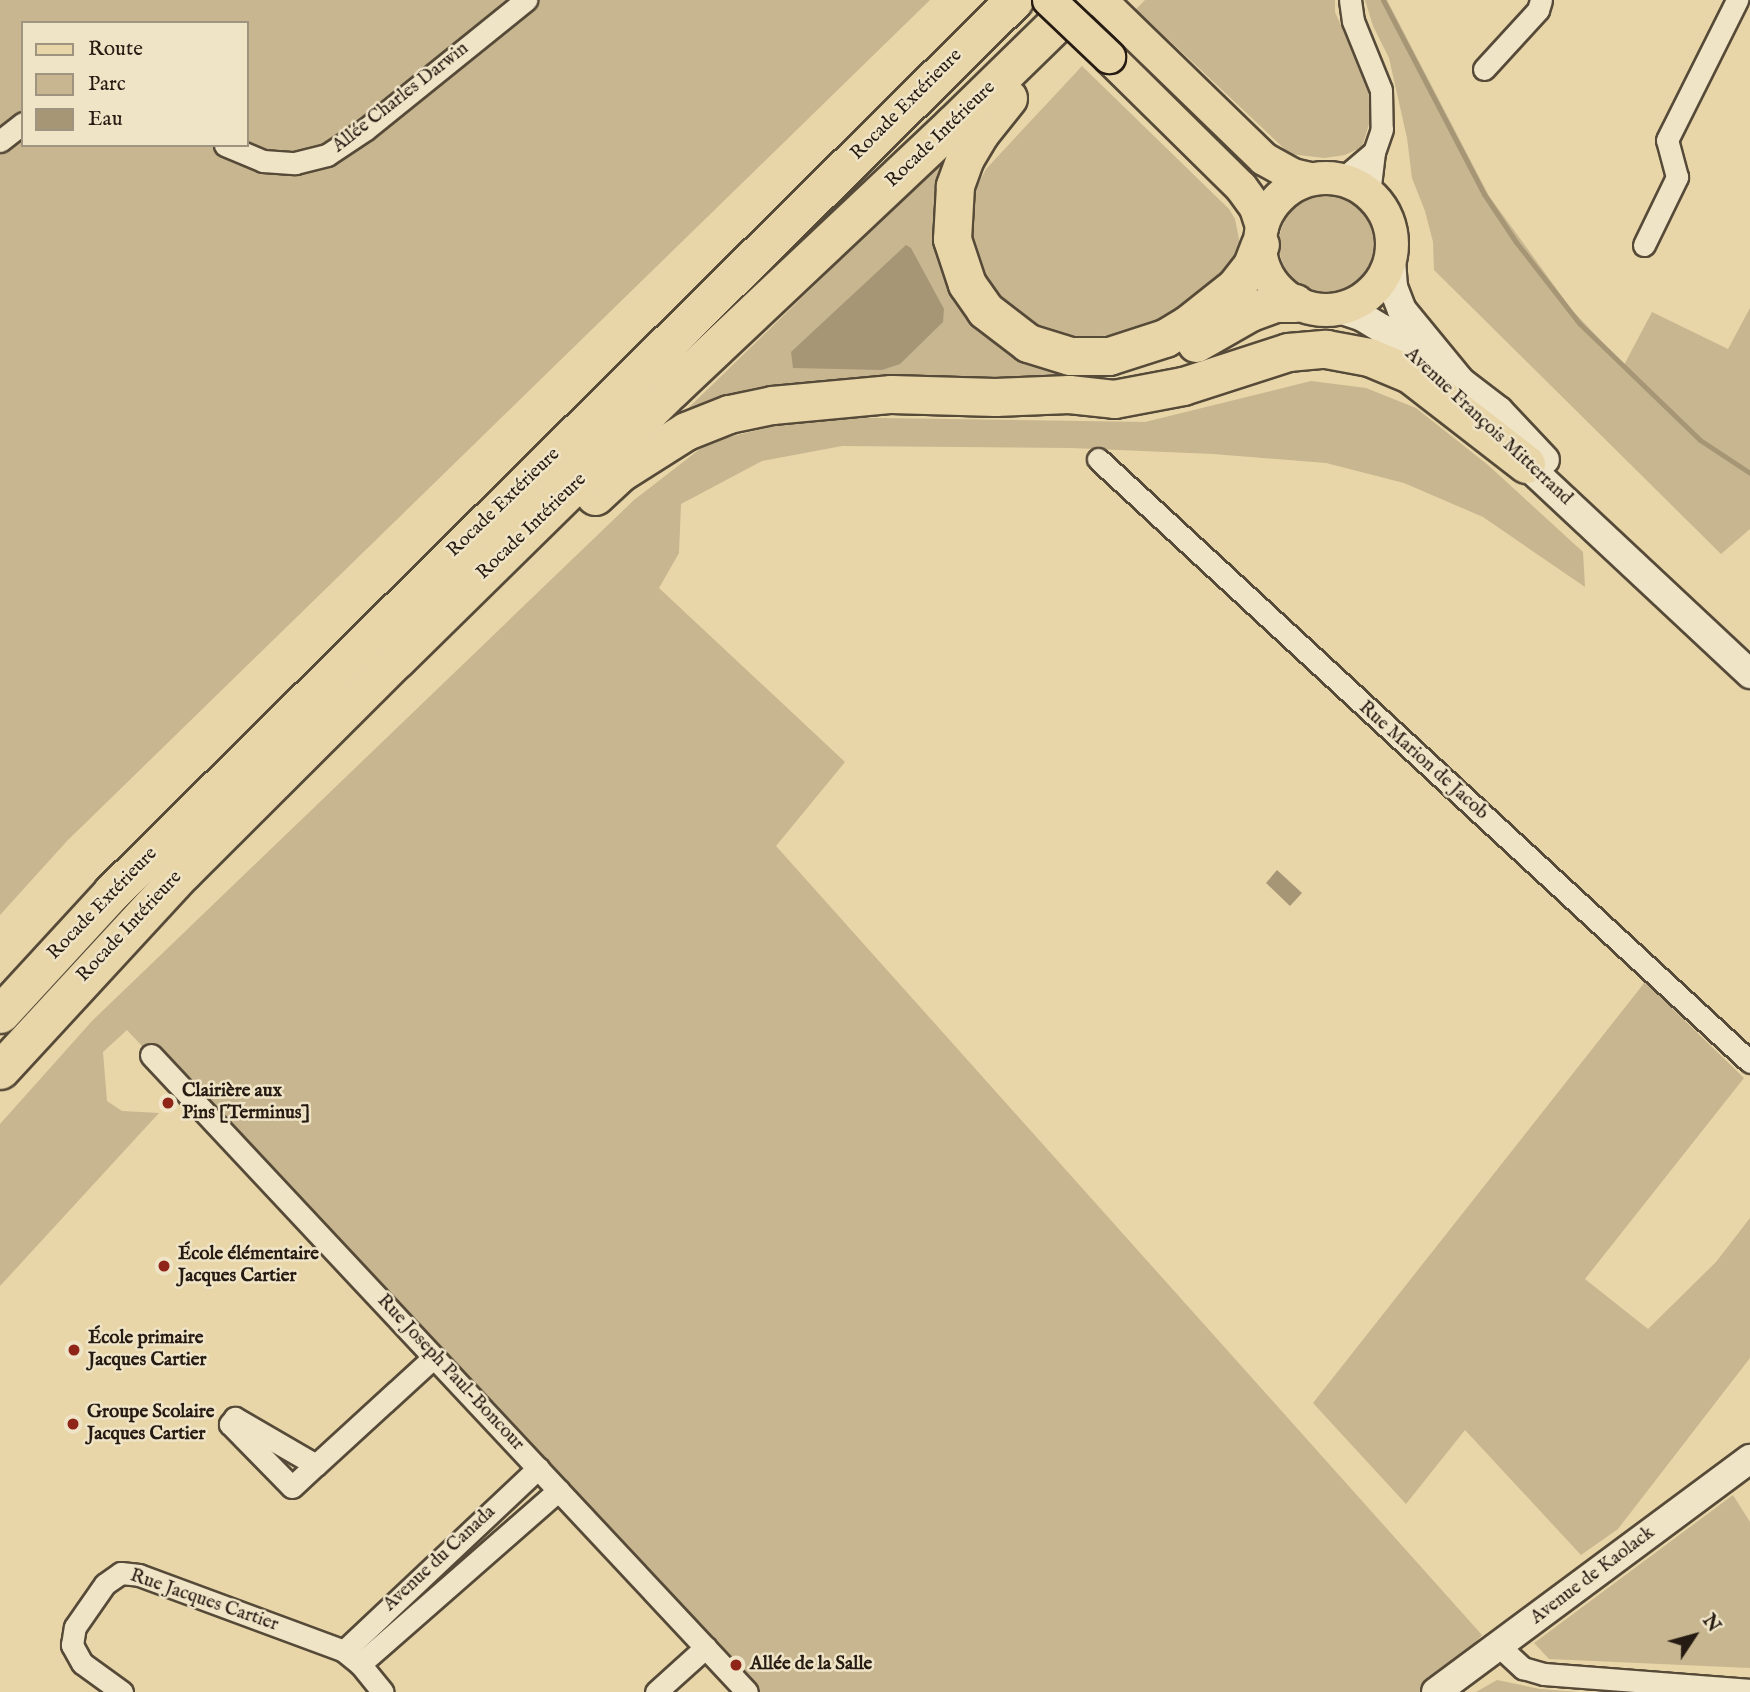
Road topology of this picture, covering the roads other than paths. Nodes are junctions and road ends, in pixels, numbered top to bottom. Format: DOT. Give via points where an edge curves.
graph roads {
  1 [pos="526,0"];
  2 [pos="1014,0"];
  3 [pos="1049,0"];
  4 [pos="1080,0"];
  5 [pos="1100,0"];
  6 [pos="1350,0"];
  7 [pos="1541,0"];
  8 [pos="1737,0"];
  9 [pos="1484,69"];
  10 [pos="21,125"];
  11 [pos="0,141"];
  12 [pos="230,147"];
  13 [pos="1311,179"];
  14 [pos="1355,187"];
  15 [pos="1261,236"];
  16 [pos="1644,245"];
  17 [pos="1391,259"];
  18 [pos="1295,303"];
  19 [pos="1339,309"];
  20 [pos="1069,394"];
  21 [pos="1098,459"];
  22 [pos="1526,464"];
  23 [pos="1630,558"];
  24 [pos="397,659"];
  25 [pos="1750,674"];
  26 [pos="0,1014"];
  27 [pos="151,1055"];
  28 [pos="1750,1062"];
  29 [pos="0,1070"];
  30 [pos="433,1357"];
  31 [pos="1750,1459"];
  32 [pos="316,1465"];
  33 [pos="538,1468"];
  34 [pos="559,1490"];
  35 [pos="1499,1646"];
  36 [pos="706,1647"];
  37 [pos="352,1657"];
  38 [pos="1750,1690"];
  39 [pos="122,1692"];
  40 [pos="383,1692"];
  41 [pos="656,1692"];
  42 [pos="747,1692"];
  43 [pos="1436,1692"];
  1 -- 12 [label="street, Allée Charles Darwin" via="327,155 295,163 263,161"];
  2 -- 26 [label="highway, Rocade Extérieure" via="150,855"];
  3 -- 15 [label="main road, bridge" via="1241,187 1256,208"];
  4 -- 24 [label="highway, Rocade Intérieure"];
  5 -- 13 [label="main road" via="1264,159"];
  5 -- 15 [label="highway" via="994,114 965,158 951,213 952,239 967,284 985,310 1028,343 1070,356 1109,356 1164,338 1213,306 1252,265"];
  6 -- 14 [label="street" via="1353,22 1381,90 1382,129"];
  7 -- 9 [label="street" via="1538,10"];
  8 -- 16 [label="street" via="1667,140 1677,177"];
  10 -- 11 [label="street"];
  13 -- 14 [label="main road"];
  13 -- 15 [label="main road" via="1280,197"];
  14 -- 17 [label="main road, Avenue François Mitterrand" via="1387,216"];
  15 -- 18 [label="main road" via="1270,278"];
  17 -- 19 [label="main road" via="1373,292"];
  17 -- 23 [label="main road, Avenue François Mitterrand" via="1393,287 1402,310 1461,382 1499,411"];
  18 -- 19 [label="main road, Avenue François Mitterrand" via="1317,310"];
  18 -- 20 [label="highway" via="1275,303 1250,312 1137,376"];
  19 -- 22 [label="main road, Avenue François Mitterrand" via="1383,328"];
  20 -- 22 [label="highway" via="1114,400 1146,395 1288,352 1326,349 1369,357 1410,374"];
  20 -- 24 [label="highway" via="826,398 729,414 696,426 621,472 433,648"];
  21 -- 28 [label="street, Rue Marion de Jacob"];
  22 -- 23 [label="main road, Avenue François Mitterrand"];
  23 -- 25 [label="main road, Avenue François Mitterrand"];
  24 -- 29 [label="highway, Rocade Intérieure" via="183,872"];
  27 -- 30 [label="street, Rue Joseph Paul-Boncour"];
  30 -- 32 [label="street"];
  30 -- 33 [label="street, Rue Joseph Paul-Boncour"];
  31 -- 35 [label="main road, Avenue de Kaolack"];
  33 -- 34 [label="street, Rue Joseph Paul-Boncour"];
  33 -- 37 [label="street, Avenue du Canada"];
  34 -- 36 [label="street, Rue Joseph Paul-Boncour"];
  34 -- 37 [label="street, Avenue du Canada"];
  35 -- 38 [label="street" via="1523,1668 1544,1674"];
  35 -- 43 [label="main road, Avenue de Kaolack"];
  36 -- 41 [label="street"];
  36 -- 42 [label="street, Rue Joseph Paul-Boncour"];
  37 -- 39 [label="street, Rue Jacques Cartier" via="139,1574 121,1573 105,1584 75,1627 72,1645 82,1663"];
  37 -- 40 [label="street"];
}
